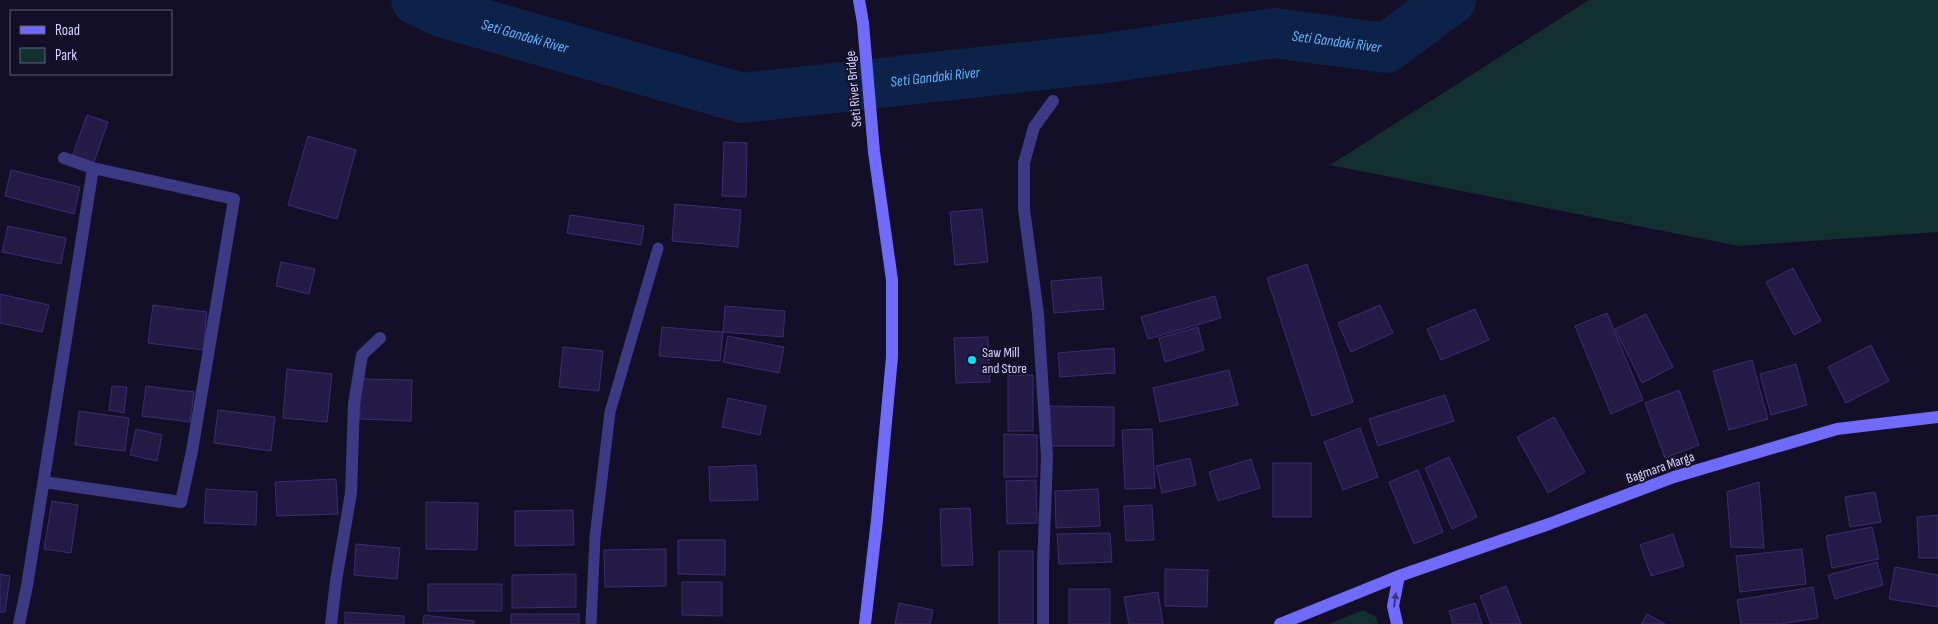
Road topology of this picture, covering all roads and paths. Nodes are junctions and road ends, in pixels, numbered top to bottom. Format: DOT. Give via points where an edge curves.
graph roads {
  1 [pos="858,0"];
  2 [pos="1053,101"];
  3 [pos="64,158"];
  4 [pos="93,168"];
  5 [pos="658,248"];
  6 [pos="380,338"];
  7 [pos="1938,417"];
  8 [pos="44,482"];
  9 [pos="1399,576"];
  10 [pos="18,624"];
  11 [pos="331,624"];
  12 [pos="591,624"];
  13 [pos="865,624"];
  14 [pos="1043,624"];
  15 [pos="1280,624"];
  16 [pos="1397,624"];
  1 -- 13 [label="main road, Seti River Bridge" via="892,280 892,357"];
  2 -- 14 [label="street" via="1034,126 1024,162 1024,209 1038,314 1047,457"];
  3 -- 4 [label="street"];
  4 -- 8 [label="street"];
  4 -- 8 [label="street" via="234,199 181,502"];
  5 -- 12 [label="lane" via="610,412 595,537"];
  6 -- 11 [label="street" via="362,355 354,404 351,493"];
  7 -- 9 [label="main road, Bagmara Marga" via="1837,429 1683,474"];
  8 -- 10 [label="street"];
  9 -- 15 [label="main road, Bagmara Marga"];
  16 -- 9 [label="main road, one-way" via="1393,606"];
}
